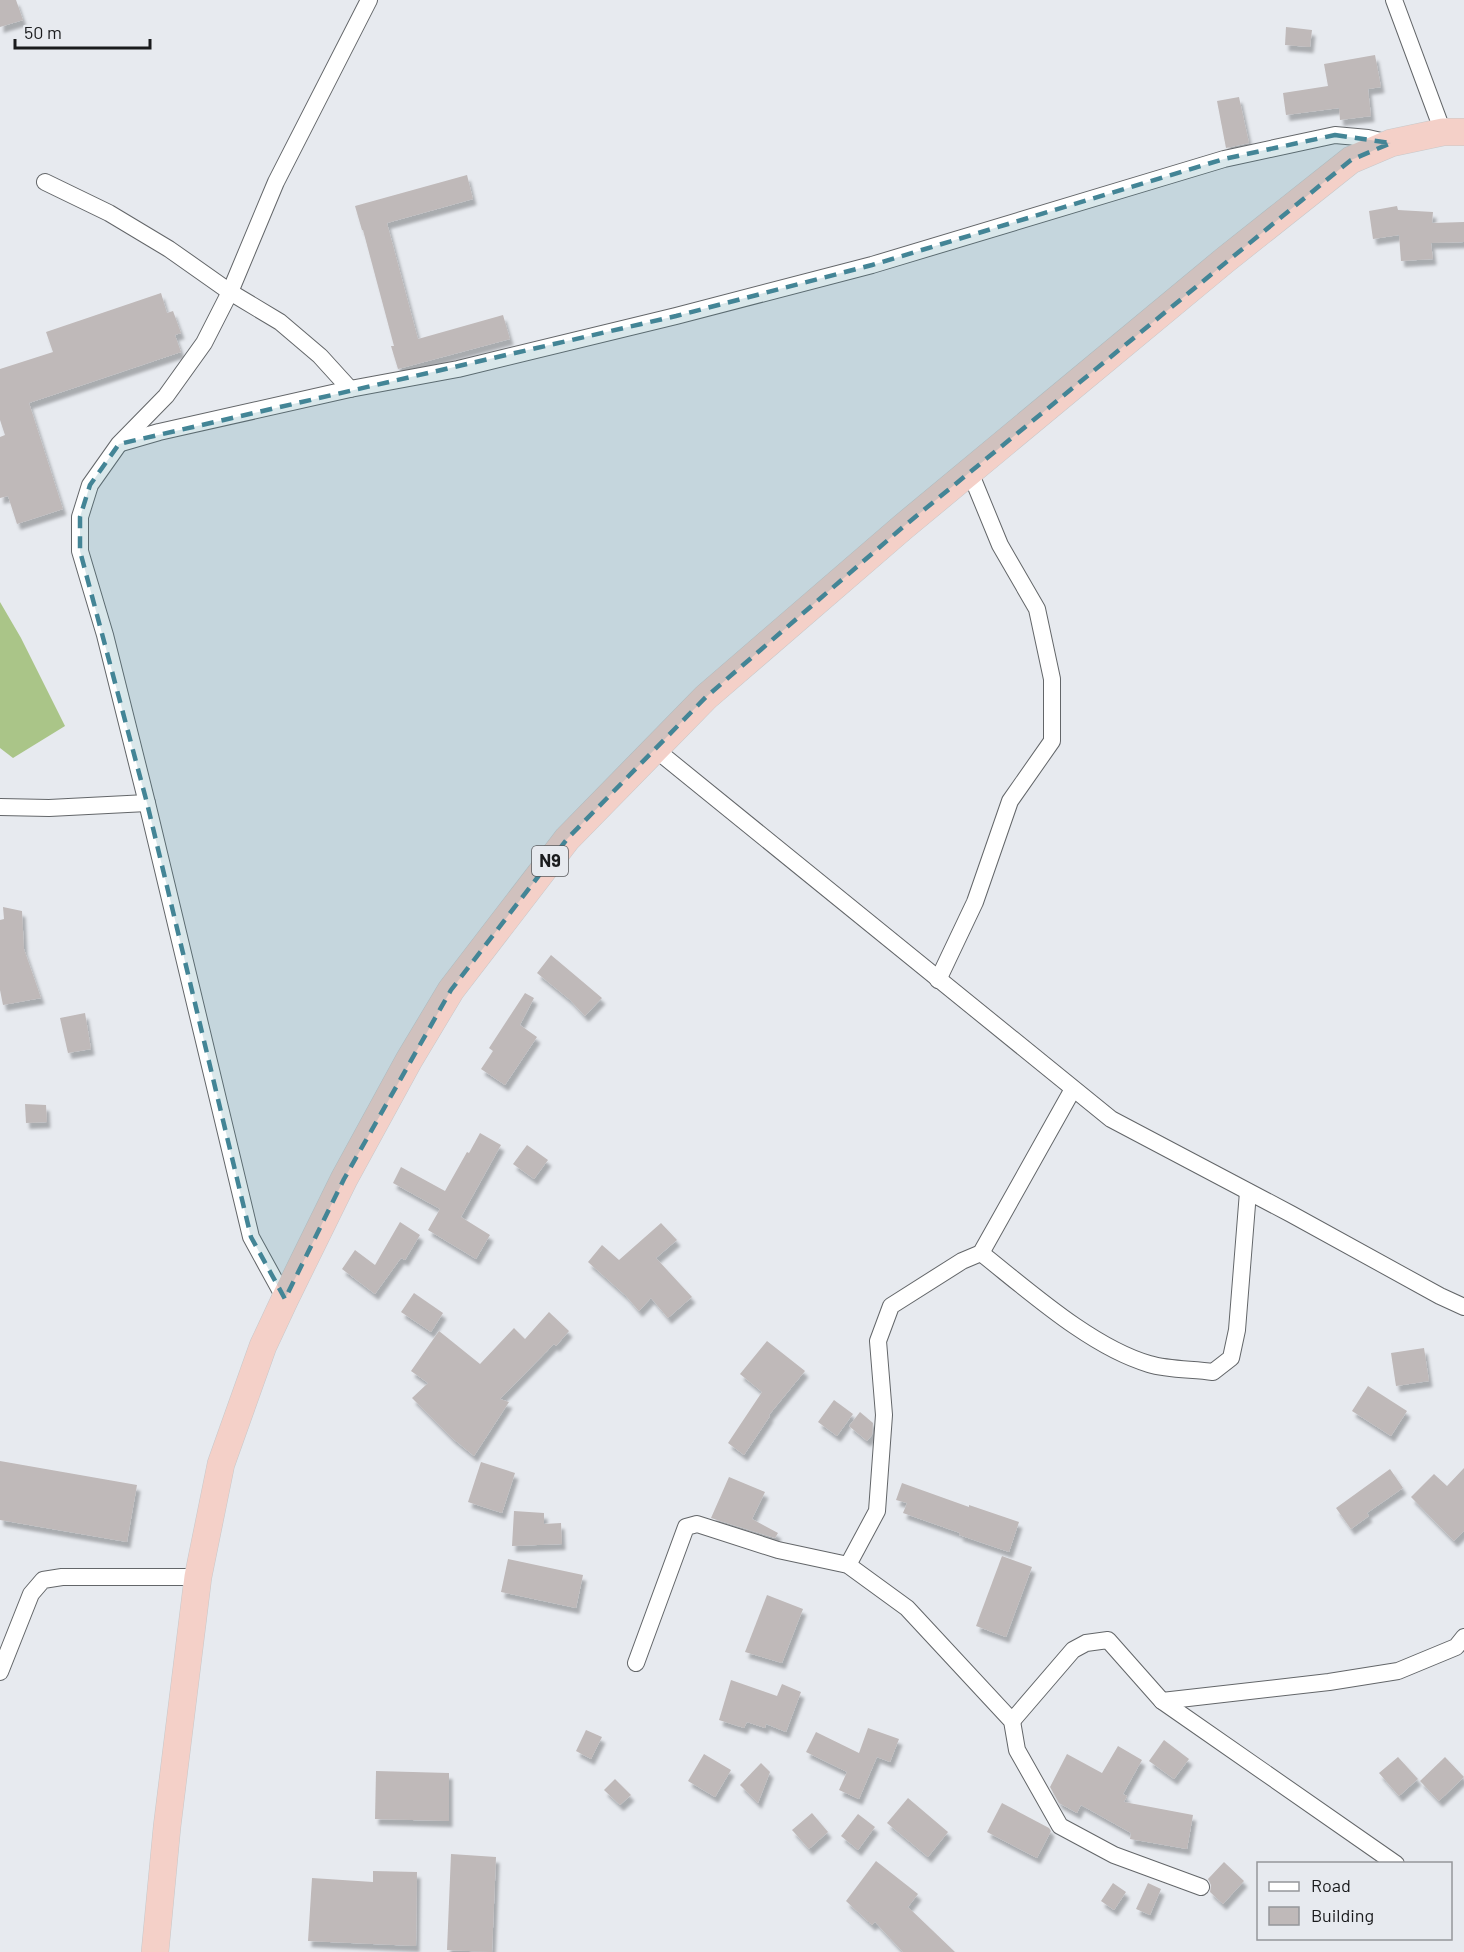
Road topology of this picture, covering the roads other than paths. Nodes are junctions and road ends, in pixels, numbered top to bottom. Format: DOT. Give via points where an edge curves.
graph roads {
  1 [pos="369,0"];
  2 [pos="1394,0"];
  3 [pos="1454,132"];
  4 [pos="1391,143"];
  5 [pos="45,182"];
  6 [pos="230,292"];
  7 [pos="351,389"];
  8 [pos="119,444"];
  9 [pos="970,472"];
  10 [pos="655,749"];
  11 [pos="147,803"];
  12 [pos="0,807"];
  13 [pos="938,980"];
  14 [pos="1073,1089"];
  15 [pos="1248,1191"];
  16 [pos="981,1254"];
  17 [pos="285,1299"];
  18 [pos="1464,1307"];
  19 [pos="848,1565"];
  20 [pos="198,1577"];
  21 [pos="1464,1637"];
  22 [pos="636,1663"];
  23 [pos="0,1672"];
  24 [pos="1162,1701"];
  25 [pos="1012,1721"];
  26 [pos="1395,1862"];
  27 [pos="1201,1887"];
  28 [pos="155,1952"];
  1 -- 6 [label="street" via="276,182"];
  2 -- 3 [label="street"];
  3 -- 4 [label="highway, N9"];
  4 -- 7 [label="street" via="1335,135 1224,159 860,268 458,369"];
  4 -- 9 [label="highway, N9" via="1351,160"];
  5 -- 6 [label="street" via="109,213"];
  6 -- 7 [label="street" via="280,322"];
  6 -- 8 [label="street" via="204,343 166,396"];
  7 -- 8 [label="street"];
  8 -- 11 [label="street" via="90,485 80,517 80,551"];
  9 -- 10 [label="highway, N9" via="706,697"];
  9 -- 13 [label="street" via="1000,545 1037,609 1052,679 1052,741 1010,801 975,902"];
  10 -- 13 [label="street"];
  10 -- 17 [label="highway, N9" via="567,839 451,990 344,1179"];
  11 -- 12 [label="street"];
  11 -- 17 [label="street" via="250,1237"];
  13 -- 14 [label="street"];
  14 -- 15 [label="street" via="1110,1119"];
  14 -- 16 [label="street"];
  15 -- 16 [label="street" via="1237,1330 1231,1359 1213,1372 1150,1364 1110,1348 1054,1311"];
  15 -- 18 [label="street"];
  16 -- 19 [label="street" via="962,1261 891,1306 878,1341 884,1415 877,1511"];
  17 -- 20 [label="highway, N9" via="263,1346 221,1464"];
  19 -- 22 [label="street" via="778,1550 697,1524 686,1527"];
  19 -- 25 [label="street" via="907,1608"];
  20 -- 23 [label="street" via="43,1580 31,1594"];
  20 -- 28 [label="highway, N9"];
  21 -- 24 [label="street" via="1456,1647 1398,1671"];
  24 -- 25 [label="street" via="1108,1640 1086,1643 1073,1650"];
  24 -- 26 [label="street"];
  25 -- 27 [label="street" via="1017,1750 1060,1826 1114,1855"];
}
